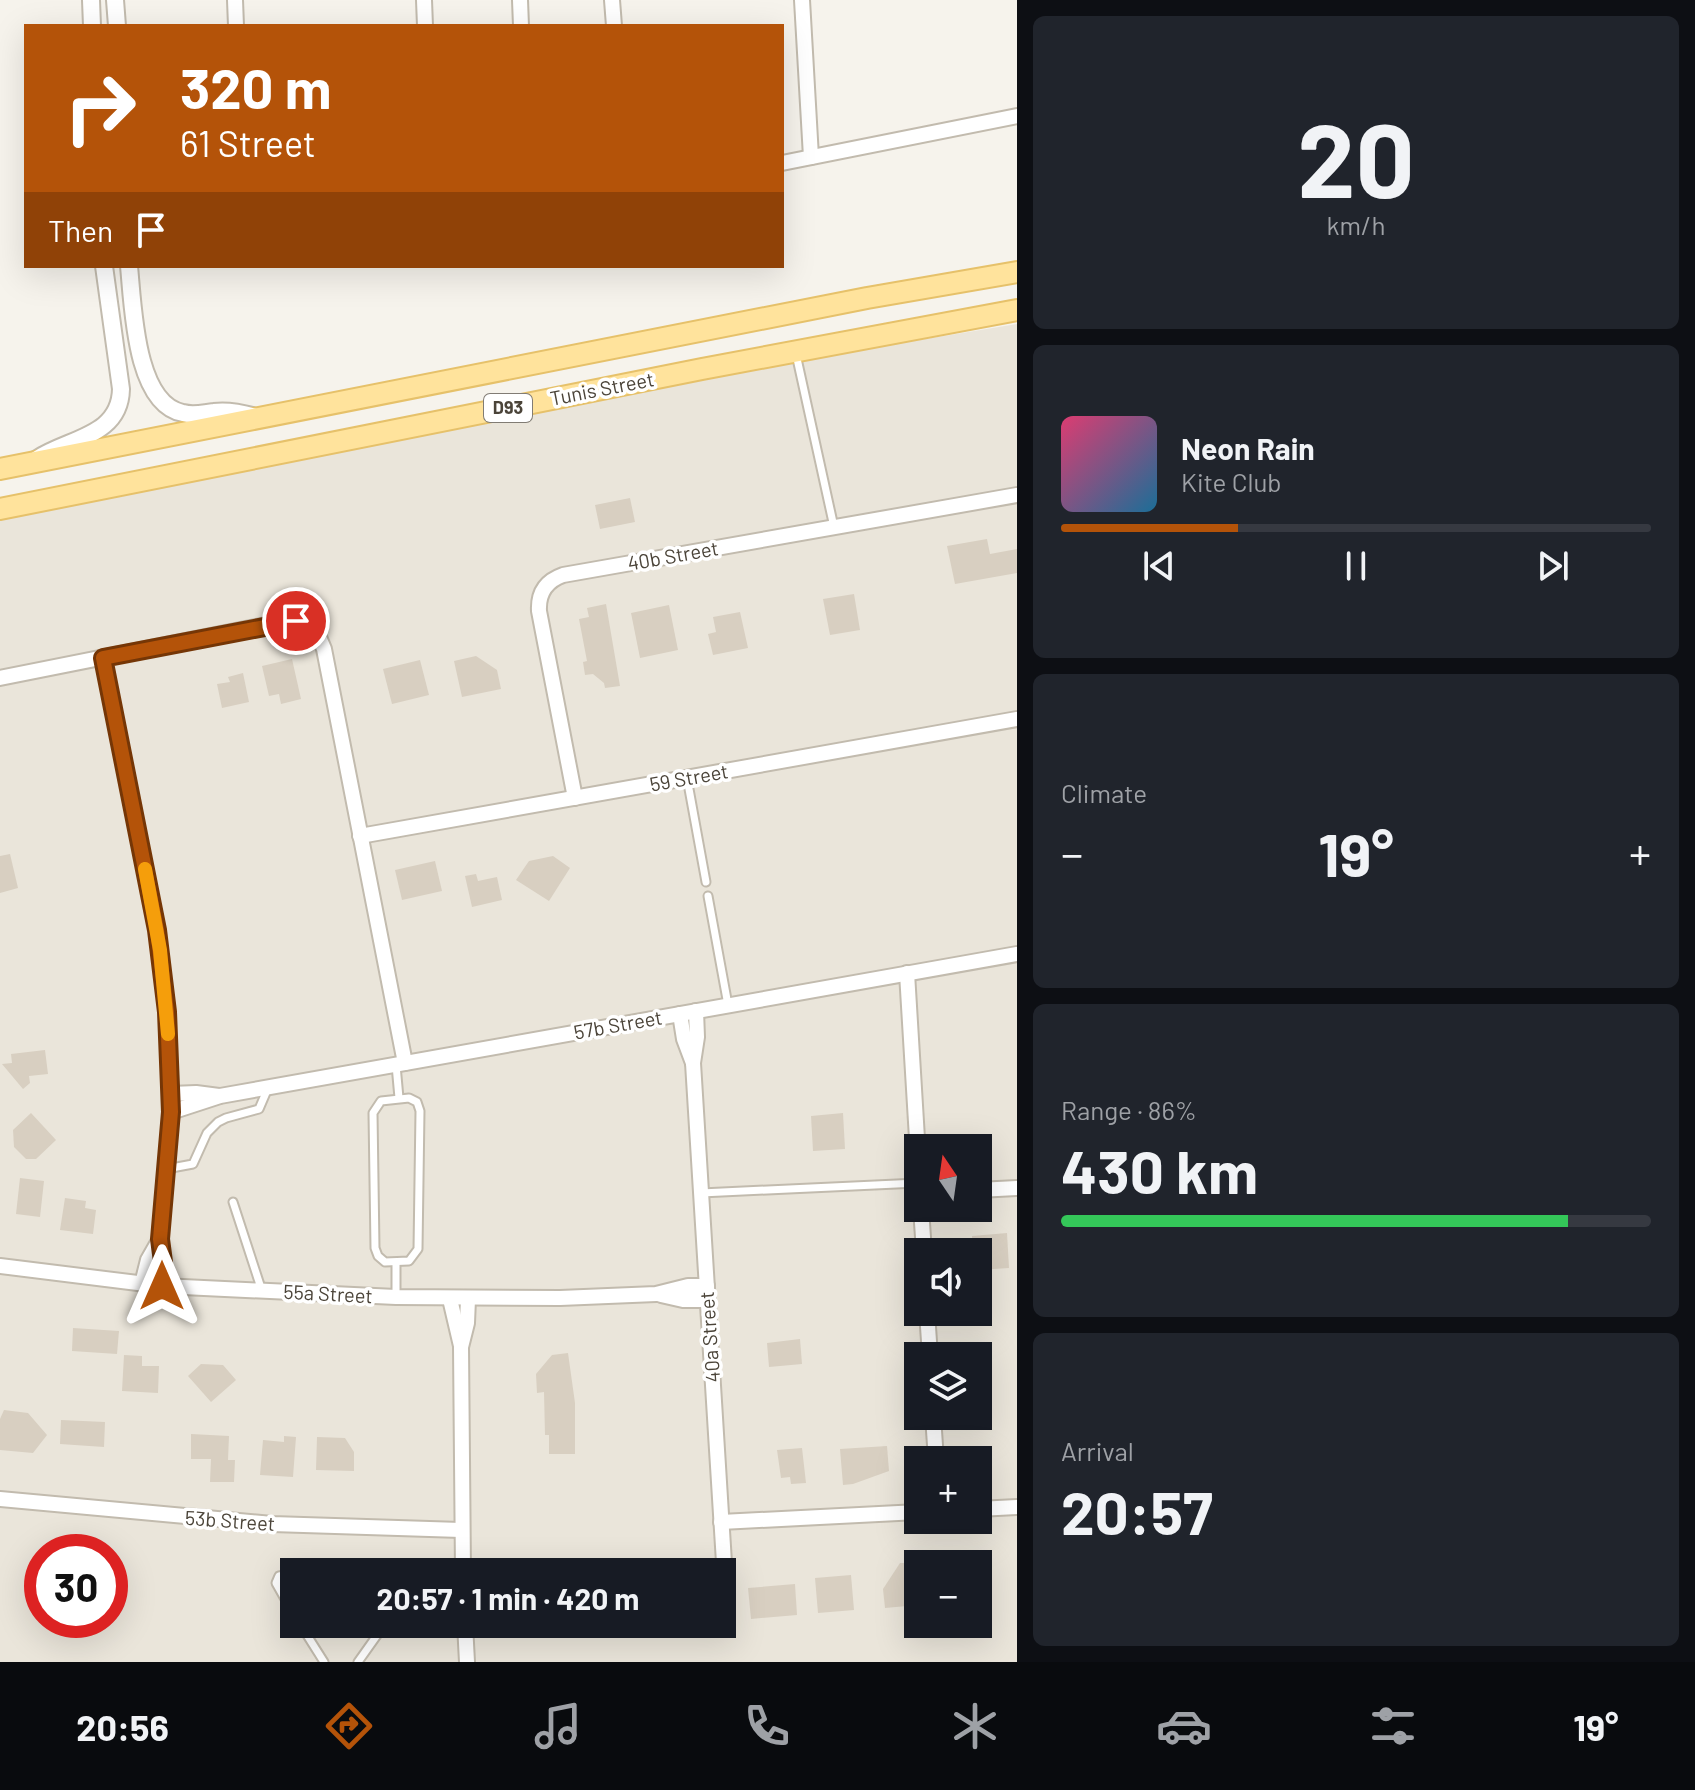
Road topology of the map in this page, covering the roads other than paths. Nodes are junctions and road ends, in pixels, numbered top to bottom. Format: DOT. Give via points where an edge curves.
graph roads {
  1 [pos="91,0"];
  2 [pos="115,0"];
  3 [pos="235,0"];
  4 [pos="424,0"];
  5 [pos="520,0"];
  6 [pos="612,0"];
  7 [pos="802,0"];
  8 [pos="92,24"];
  9 [pos="117,24"];
  10 [pos="236,24"];
  11 [pos="425,24"];
  12 [pos="521,24"];
  13 [pos="614,24"];
  14 [pos="1017,116"];
  15 [pos="811,157"];
  16 [pos="784,163"];
  17 [pos="104,268"];
  18 [pos="129,268"];
  19 [pos="1017,272"];
  20 [pos="1017,310"];
  21 [pos="796,351"];
  22 [pos="258,418"];
  23 [pos="32,463"];
  24 [pos="0,469"];
  25 [pos="1017,495"];
  26 [pos="0,509"];
  27 [pos="834,527"];
  28 [pos="103,658"];
  29 [pos="0,678"];
  30 [pos="1017,719"];
  31 [pos="687,778"];
  32 [pos="575,798"];
  33 [pos="360,836"];
  34 [pos="706,882"];
  35 [pos="708,896"];
  36 [pos="1017,954"];
  37 [pos="907,973"];
  38 [pos="728,1005"];
  39 [pos="696,1011"];
  40 [pos="680,1014"];
  41 [pos="693,1063"];
  42 [pos="401,1064"];
  43 [pos="268,1088"];
  44 [pos="171,1094"];
  45 [pos="220,1096"];
  46 [pos="399,1098"];
  47 [pos="171,1112"];
  48 [pos="917,1134"];
  49 [pos="166,1169"];
  50 [pos="904,1184"];
  51 [pos="1017,1188"];
  52 [pos="992,1189"];
  53 [pos="701,1193"];
  54 [pos="233,1202"];
  55 [pos="160,1239"];
  56 [pos="396,1263"];
  57 [pos="0,1266"];
  58 [pos="142,1284"];
  59 [pos="162,1286"];
  60 [pos="262,1291"];
  61 [pos="707,1293"];
  62 [pos="396,1297"];
  63 [pos="450,1299"];
  64 [pos="468,1299"];
  65 [pos="461,1347"];
  66 [pos="0,1499"];
  67 [pos="1017,1507"];
  68 [pos="992,1508"];
  69 [pos="904,1513"];
  70 [pos="721,1522"];
  71 [pos="461,1530"];
  72 [pos="462,1558"];
  73 [pos="723,1558"];
  74 [pos="309,1638"];
  75 [pos="375,1638"];
  76 [pos="466,1638"];
  77 [pos="324,1662"];
  78 [pos="358,1662"];
  79 [pos="467,1662"];
  1 -- 8 [label="street"];
  2 -- 9 [label="street"];
  3 -- 10 [label="street"];
  4 -- 11 [label="street"];
  5 -- 12 [label="street"];
  6 -- 13 [label="street"];
  7 -- 15 [label="street"];
  14 -- 15 [label="street"];
  15 -- 16 [label="street"];
  17 -- 23 [label="street" via="119,404 97,432"];
  18 -- 22 [label="street" via="144,364 159,401 180,413 226,411"];
  19 -- 22 [label="main road, Tunis Street / D93"];
  20 -- 21 [label="main road, Tunis Street / D93"];
  21 -- 26 [label="main road, Tunis Street / D93"];
  21 -- 27 [label="lane"];
  22 -- 23 [label="main road, Tunis Street / D93"];
  23 -- 24 [label="main road, Tunis Street / D93"];
  25 -- 27 [label="street, 40b Street"];
  27 -- 32 [label="street, 40b Street" via="563,575 546,585 539,611"];
  28 -- 29 [label="street"];
  28 -- 33 [label="street" via="289,621 316,630"];
  28 -- 44 [label="street" via="157,930"];
  30 -- 31 [label="street, 59 Street"];
  31 -- 32 [label="street, 59 Street"];
  31 -- 34 [label="lane"];
  32 -- 33 [label="street, 59 Street"];
  33 -- 42 [label="street"];
  35 -- 38 [label="lane"];
  36 -- 37 [label="street, 57b Street"];
  37 -- 38 [label="street, 57b Street"];
  37 -- 48 [label="street"];
  38 -- 39 [label="street, 57b Street"];
  39 -- 40 [label="street, 57b Street"];
  39 -- 41 [label="street, 40a Street"];
  40 -- 41 [label="street, 40a Street"];
  40 -- 42 [label="street, 57b Street"];
  41 -- 53 [label="street, 40a Street"];
  42 -- 43 [label="street, 57b Street"];
  42 -- 46 [label="lane"];
  43 -- 45 [label="street, 57b Street"];
  43 -- 49 [label="lane" via="259,1109 226,1118 212,1128 193,1164"];
  44 -- 45 [label="street, 57b Street"];
  44 -- 47 [label="street"];
  45 -- 47 [label="street, 57b Street"];
  46 -- 56 [label="lane" via="413,1099 420,1111 418,1249 409,1261"];
  46 -- 56 [label="lane" via="381,1101 373,1113 375,1248 381,1259"];
  47 -- 49 [label="street"];
  49 -- 55 [label="street"];
  50 -- 53 [label="lane"];
  51 -- 52 [label="street"];
  53 -- 61 [label="street, 40a Street"];
  54 -- 60 [label="lane"];
  55 -- 58 [label="street"];
  55 -- 59 [label="street"];
  56 -- 62 [label="lane"];
  57 -- 58 [label="street, 55a Street"];
  58 -- 59 [label="street, 55a Street"];
  59 -- 60 [label="street, 55a Street"];
  60 -- 62 [label="street, 55a Street"];
  61 -- 64 [label="street, 55a Street" via="683,1300 656,1294"];
  61 -- 70 [label="street, 40a Street"];
  62 -- 63 [label="street, 55a Street"];
  63 -- 64 [label="street, 55a Street"];
  63 -- 65 [label="street"];
  64 -- 65 [label="street"];
  65 -- 71 [label="street"];
  66 -- 71 [label="street, 53b Street" via="256,1523"];
  67 -- 68 [label="street"];
  69 -- 70 [label="street"];
  70 -- 73 [label="street, 40a Street"];
  71 -- 72 [label="street"];
  74 -- 77 [label="lane"];
  75 -- 78 [label="lane"];
  76 -- 79 [label="street"];
}
